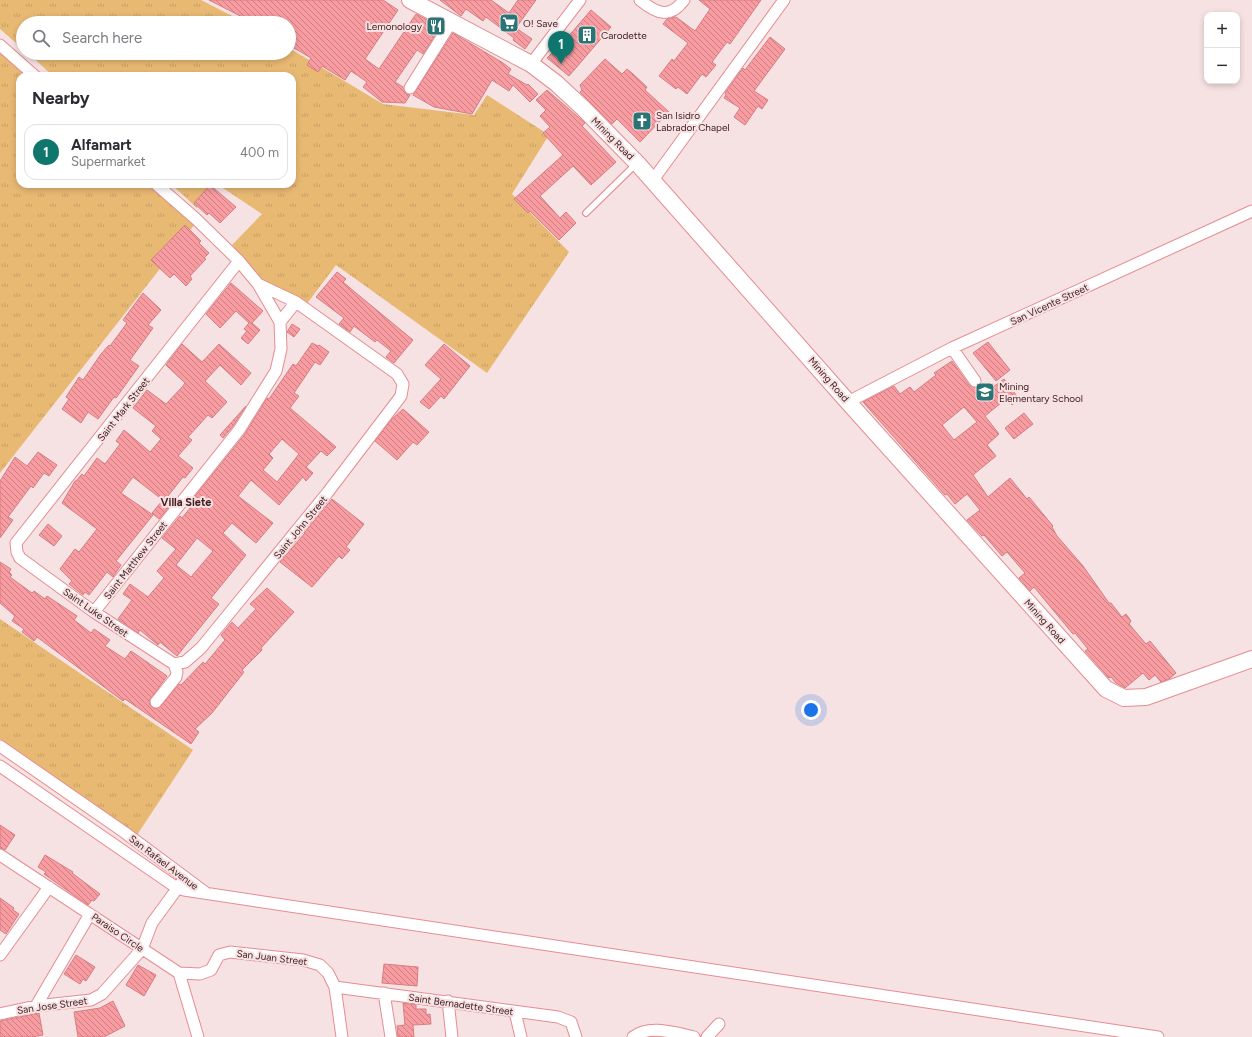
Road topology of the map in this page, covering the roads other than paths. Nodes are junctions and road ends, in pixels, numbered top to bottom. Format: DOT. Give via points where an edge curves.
graph roads {
  1 [pos="410,0"];
  2 [pos="580,0"];
  3 [pos="640,0"];
  4 [pos="684,0"];
  5 [pos="784,0"];
  6 [pos="452,21"];
  7 [pos="0,45"];
  8 [pos="16,59"];
  9 [pos="17,60"];
  10 [pos="531,64"];
  11 [pos="30,72"];
  12 [pos="410,88"];
  13 [pos="637,163"];
  14 [pos="653,180"];
  15 [pos="161,188"];
  16 [pos="1252,211"];
  17 [pos="586,213"];
  18 [pos="239,261"];
  19 [pos="258,284"];
  20 [pos="296,302"];
  21 [pos="280,322"];
  22 [pos="952,348"];
  23 [pos="975,381"];
  24 [pos="848,402"];
  25 [pos="20,558"];
  26 [pos="94,612"];
  27 [pos="1252,659"];
  28 [pos="174,664"];
  29 [pos="156,702"];
  30 [pos="0,746"];
  31 [pos="0,766"];
  32 [pos="93,810"];
  33 [pos="83,823"];
  34 [pos="0,856"];
  35 [pos="184,877"];
  36 [pos="49,887"];
  37 [pos="177,888"];
  38 [pos="206,893"];
  39 [pos="90,914"];
  40 [pos="142,948"];
  41 [pos="0,955"];
  42 [pos="179,972"];
  43 [pos="335,986"];
  44 [pos="384,993"];
  45 [pos="448,1001"];
  46 [pos="36,1006"];
  47 [pos="515,1012"];
  48 [pos="0,1014"];
  49 [pos="719,1024"];
  50 [pos="198,1037"];
  51 [pos="342,1037"];
  52 [pos="391,1037"];
  53 [pos="452,1037"];
  54 [pos="521,1037"];
  55 [pos="576,1037"];
  56 [pos="633,1037"];
  57 [pos="694,1037"];
  58 [pos="707,1037"];
  59 [pos="1158,1037"];
  1 -- 6 [label="street, Mining Road"];
  2 -- 10 [label="street"];
  3 -- 4 [label="street" via="650,9 665,14 677,10"];
  5 -- 14 [label="street"];
  6 -- 10 [label="street, Mining Road"];
  6 -- 12 [label="street"];
  7 -- 8 [label="street"];
  9 -- 11 [label="street"];
  10 -- 13 [label="street, Mining Road" via="578,103"];
  13 -- 14 [label="street, Mining Road"];
  13 -- 17 [label="lane"];
  14 -- 24 [label="street, Mining Road"];
  15 -- 18 [label="street, Saint Matthew Street"];
  16 -- 22 [label="street, San Vicente Street"];
  18 -- 19 [label="street, Saint Matthew Street"];
  18 -- 25 [label="street, Saint Mark Street" via="16,543"];
  19 -- 20 [label="street"];
  19 -- 21 [label="street, Saint Matthew Street"];
  20 -- 21 [label="street"];
  20 -- 28 [label="street, Saint John Street" via="397,374 403,384 401,396 328,492 201,648 185,662"];
  21 -- 26 [label="street, Saint Matthew Street" via="281,349 276,370 239,430"];
  22 -- 23 [label="street"];
  22 -- 24 [label="street, San Vicente Street"];
  24 -- 27 [label="street, Mining Road" via="1100,683 1115,695 1135,699 1146,697"];
  25 -- 26 [label="street, Saint Luke Street"];
  26 -- 28 [label="street, Saint Luke Street"];
  28 -- 29 [label="street" via="176,676"];
  30 -- 32 [label="street, San Rafael Avenue"];
  31 -- 33 [label="street, San Rafael Avenue"];
  32 -- 33 [label="street"];
  32 -- 35 [label="street, San Rafael Avenue"];
  33 -- 37 [label="street, San Rafael Avenue"];
  34 -- 36 [label="street, Paraiso Circle"];
  35 -- 37 [label="street, San Jose Street"];
  35 -- 38 [label="street, San Rafael Avenue"];
  36 -- 39 [label="street, Paraiso Circle"];
  36 -- 41 [label="street"];
  37 -- 38 [label="street, San Rafael Avenue"];
  37 -- 40 [label="street, San Jose Street" via="152,923"];
  38 -- 59 [label="street"];
  39 -- 40 [label="street, Paraiso Circle"];
  39 -- 46 [label="street"];
  40 -- 42 [label="street, Paraiso Circle"];
  40 -- 46 [label="street, San Jose Street" via="102,994 90,1000"];
  42 -- 43 [label="street, San Juan Street" via="200,974 211,970 219,955 224,952 237,952 313,962 328,973"];
  42 -- 50 [label="street"];
  43 -- 44 [label="street, Saint Bernadette Street"];
  43 -- 51 [label="street, San Juan Street"];
  44 -- 45 [label="street, Saint Bernadette Street"];
  44 -- 52 [label="street"];
  45 -- 47 [label="street, Saint Bernadette Street"];
  45 -- 53 [label="street"];
  46 -- 48 [label="street, San Jose Street"];
  47 -- 54 [label="street"];
  47 -- 55 [label="street, Saint Bernadette Street" via="568,1020"];
  49 -- 58 [label="street"];
  56 -- 57 [label="street" via="643,1031 652,1030"];
}
